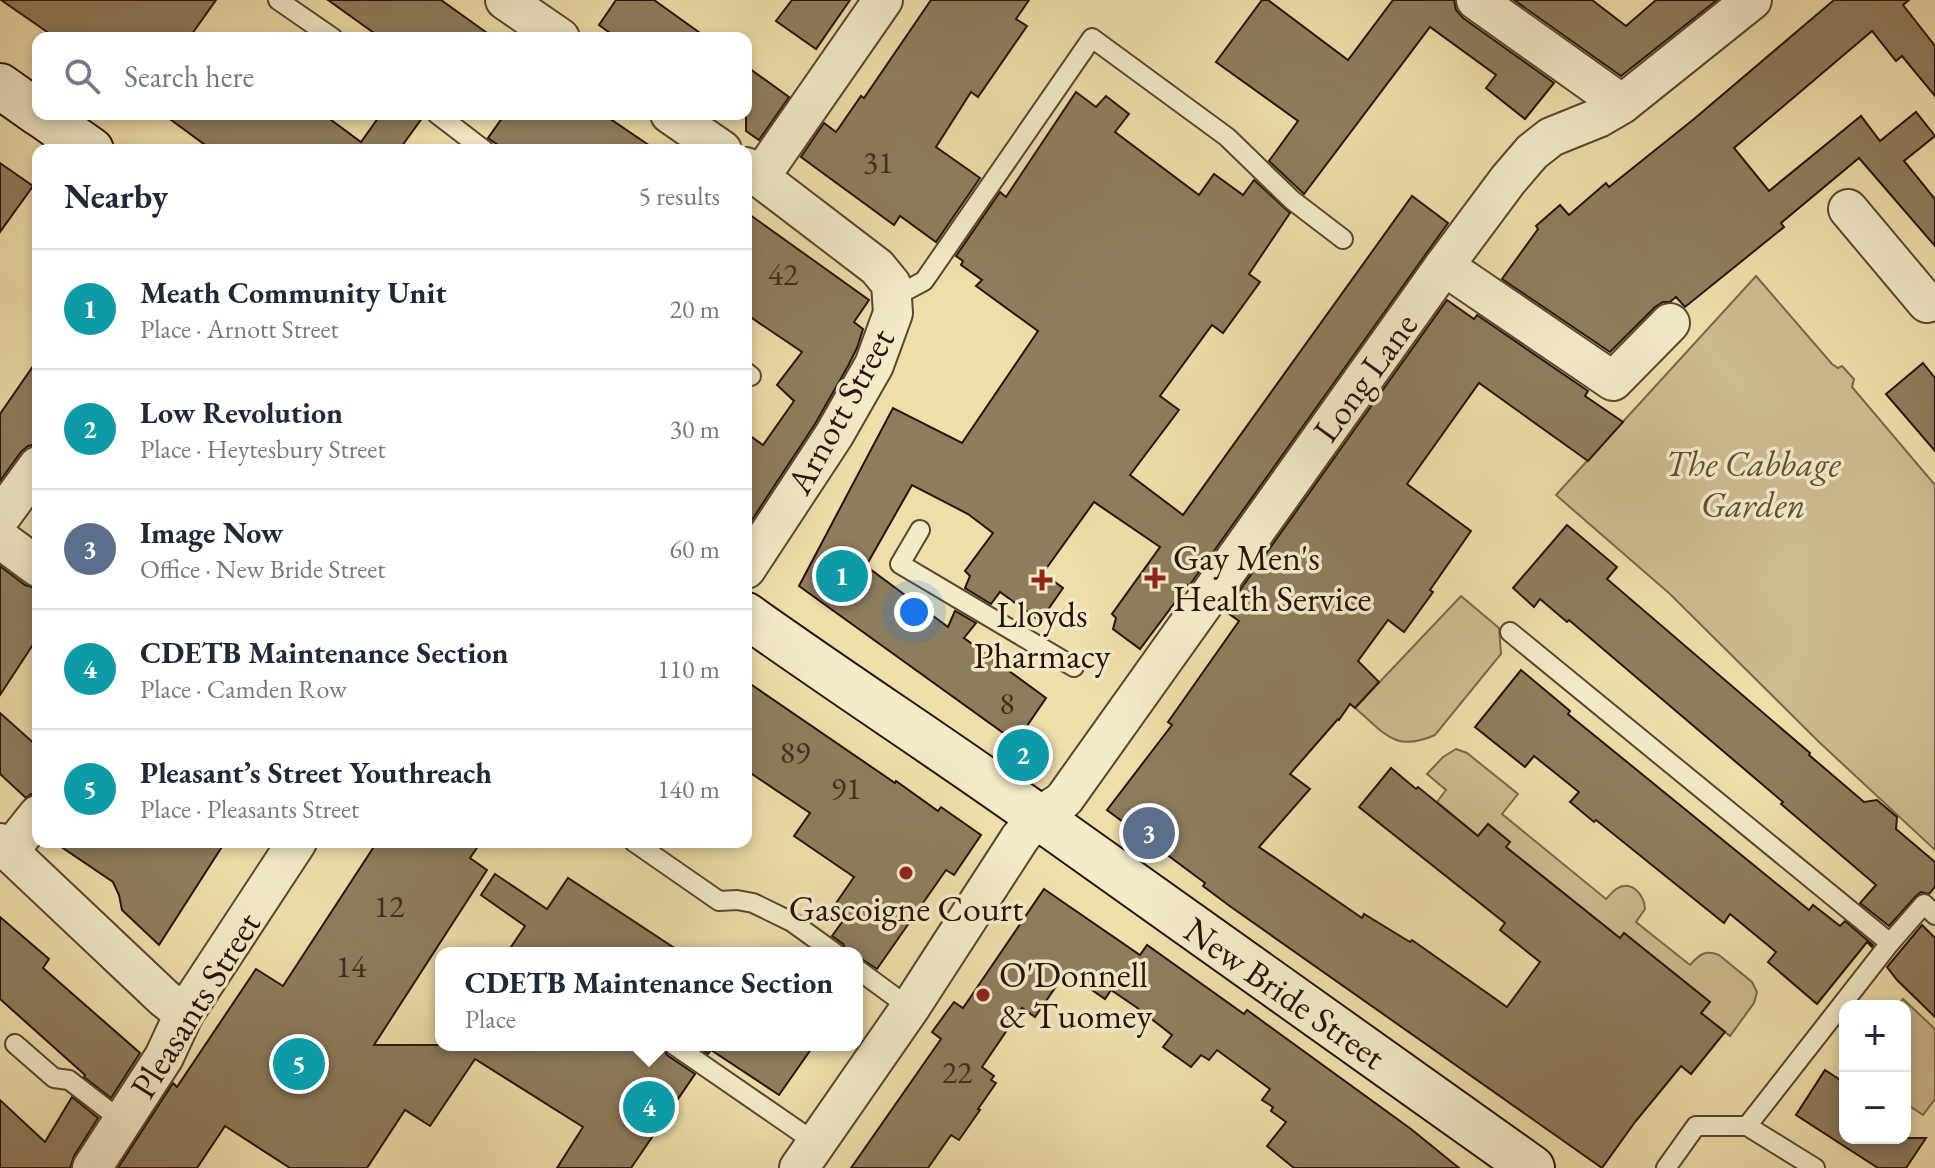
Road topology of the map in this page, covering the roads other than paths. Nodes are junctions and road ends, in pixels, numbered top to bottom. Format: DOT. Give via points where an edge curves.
graph roads {
  1 [pos="278,0"];
  2 [pos="505,0"];
  3 [pos="883,0"];
  4 [pos="1476,0"];
  5 [pos="1752,0"];
  6 [pos="555,21"];
  7 [pos="324,32"];
  8 [pos="0,86"];
  9 [pos="1622,104"];
  10 [pos="32,108"];
  11 [pos="49,120"];
  12 [pos="445,120"];
  13 [pos="679,120"];
  14 [pos="83,144"];
  15 [pos="476,144"];
  16 [pos="713,144"];
  17 [pos="753,172"];
  18 [pos="1848,209"];
  19 [pos="1343,239"];
  20 [pos="1444,266"];
  21 [pos="892,298"];
  22 [pos="1932,303"];
  23 [pos="1670,323"];
  24 [pos="32,474"];
  25 [pos="0,518"];
  26 [pos="920,530"];
  27 [pos="0,539"];
  28 [pos="752,560"];
  29 [pos="32,563"];
  30 [pos="752,619"];
  31 [pos="1510,632"];
  32 [pos="1074,667"];
  33 [pos="1038,816"];
  34 [pos="32,821"];
  35 [pos="4,847"];
  36 [pos="293,848"];
  37 [pos="643,848"];
  38 [pos="1935,915"];
  39 [pos="1890,943"];
  40 [pos="827,947"];
  41 [pos="863,973"];
  42 [pos="910,1008"];
  43 [pos="184,1014"];
  44 [pos="15,1044"];
  45 [pos="681,1051"];
  46 [pos="122,1121"];
  47 [pos="1747,1126"];
  48 [pos="808,1155"];
  49 [pos="92,1168"];
  50 [pos="1532,1168"];
  51 [pos="1666,1168"];
  52 [pos="1815,1168"];
  1 -- 7 [label="lane"];
  2 -- 6 [label="street"];
  3 -- 17 [label="street"];
  4 -- 9 [label="street"];
  5 -- 9 [label="street, Long Lane"];
  8 -- 10 [label="street"];
  9 -- 20 [label="street, Long Lane" via="1551,137 1532,152"];
  11 -- 14 [label="street"];
  12 -- 15 [label="lane"];
  13 -- 16 [label="street"];
  17 -- 21 [label="street, Arnott Street" via="877,267 891,284"];
  18 -- 22 [label="street"];
  19 -- 21 [label="lane" via="1292,200 1227,137 1092,38 941,259 924,281"];
  20 -- 23 [label="street" via="1613,381"];
  20 -- 33 [label="street, Long Lane" via="1087,767 1060,803"];
  21 -- 28 [label="street, Arnott Street" via="893,313 874,365"];
  24 -- 25 [label="street"];
  26 -- 32 [label="lane" via="900,564"];
  27 -- 29 [label="street"];
  30 -- 33 [label="street, New Bride Street"];
  31 -- 39 [label="lane"];
  33 -- 42 [label="street, Long Lane" via="1013,846"];
  33 -- 50 [label="street, New Bride Street"];
  34 -- 35 [label="street"];
  35 -- 43 [label="street"];
  36 -- 43 [label="street, Pleasants Street"];
  37 -- 40 [label="lane" via="719,901 753,903"];
  38 -- 39 [label="lane" via="1924,904"];
  39 -- 47 [label="lane"];
  41 -- 42 [label="lane"];
  42 -- 48 [label="street, Long Lane"];
  43 -- 46 [label="street, Pleasants Street" via="164,1057"];
  44 -- 46 [label="lane" via="54,1078 69,1080"];
  45 -- 48 [label="lane"];
  46 -- 49 [label="street, Pleasants Street"];
  47 -- 51 [label="lane" via="1696,1126"];
  47 -- 52 [label="lane"];
}
